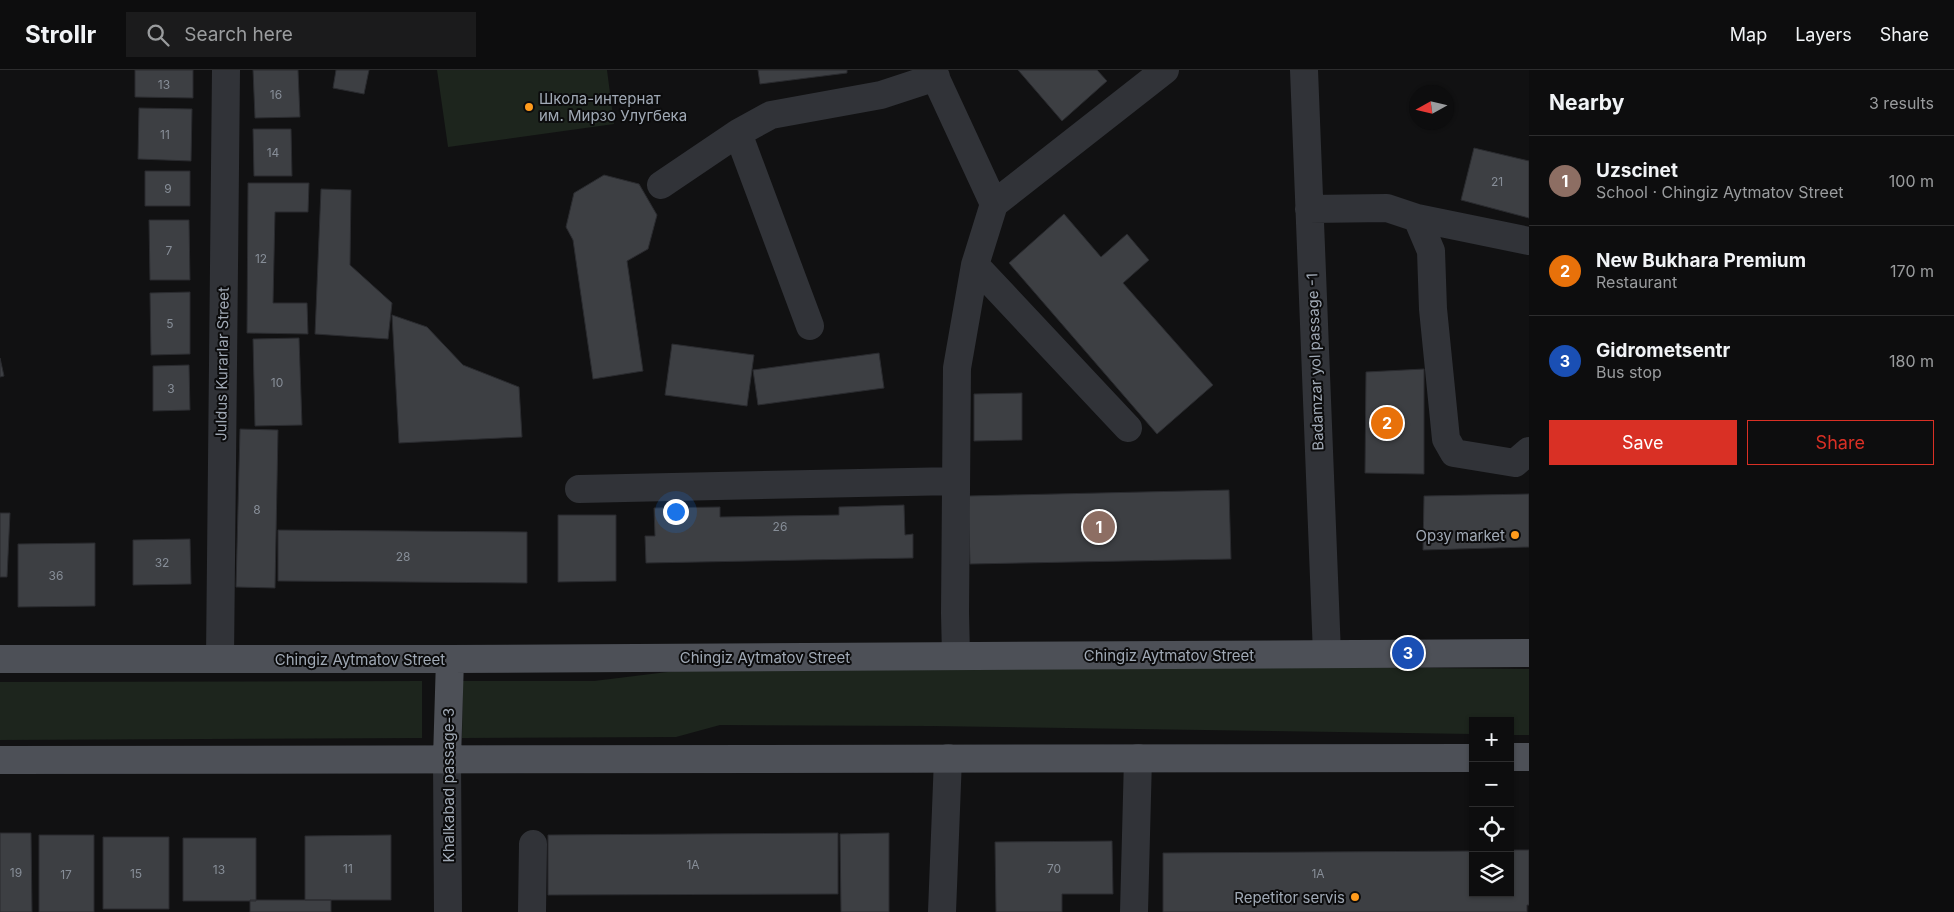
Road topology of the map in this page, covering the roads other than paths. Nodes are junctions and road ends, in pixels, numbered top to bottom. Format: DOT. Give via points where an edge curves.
graph roads {
  1 [pos="226,70"];
  2 [pos="1165,70"];
  3 [pos="1304,70"];
  4 [pos="934,73"];
  5 [pos="738,133"];
  6 [pos="661,185"];
  7 [pos="994,204"];
  8 [pos="1309,209"];
  9 [pos="1416,218"];
  10 [pos="1529,241"];
  11 [pos="975,265"];
  12 [pos="810,326"];
  13 [pos="1128,428"];
  14 [pos="1529,451"];
  15 [pos="956,482"];
  16 [pos="579,489"];
  17 [pos="1529,653"];
  18 [pos="1327,654"];
  19 [pos="956,656"];
  20 [pos="0,659"];
  21 [pos="220,659"];
  22 [pos="450,659"];
  23 [pos="948,758"];
  24 [pos="1138,758"];
  25 [pos="1469,758"];
  26 [pos="1514,758"];
  27 [pos="1529,758"];
  28 [pos="447,759"];
  29 [pos="0,760"];
  30 [pos="533,844"];
  31 [pos="448,912"];
  32 [pos="532,912"];
  33 [pos="942,912"];
  34 [pos="1134,912"];
  1 -- 21 [label="street, Juldus Kurarlar Street"];
  2 -- 7 [label="street"];
  3 -- 8 [label="street, Bаdаmzаr yol passage -1"];
  4 -- 5 [label="street" via="881,95 771,115"];
  4 -- 7 [label="street"];
  5 -- 6 [label="street"];
  5 -- 12 [label="street"];
  7 -- 11 [label="street"];
  8 -- 9 [label="street" via="1387,208"];
  8 -- 18 [label="street, Bаdаmzаr yol passage -1"];
  9 -- 10 [label="street"];
  9 -- 14 [label="street" via="1431,251 1433,309 1446,439 1454,453 1515,463"];
  11 -- 13 [label="street"];
  11 -- 15 [label="street" via="957,368"];
  15 -- 16 [label="street"];
  15 -- 19 [label="street"];
  17 -- 18 [label="main road, Chingiz Aytmatov Street"];
  18 -- 19 [label="main road, Chingiz Aytmatov Street"];
  19 -- 22 [label="main road, Chingiz Aytmatov Street"];
  20 -- 21 [label="main road, Chingiz Aytmatov Street"];
  21 -- 22 [label="main road, Chingiz Aytmatov Street"];
  22 -- 28 [label="main road, Khalkabad passage-3"];
  23 -- 24 [label="main road"];
  23 -- 28 [label="main road"];
  23 -- 33 [label="street"];
  24 -- 25 [label="main road"];
  24 -- 34 [label="street"];
  26 -- 27 [label="main road"];
  28 -- 29 [label="main road"];
  28 -- 31 [label="street, Khalkabad passage-3"];
  30 -- 32 [label="street"];
}
